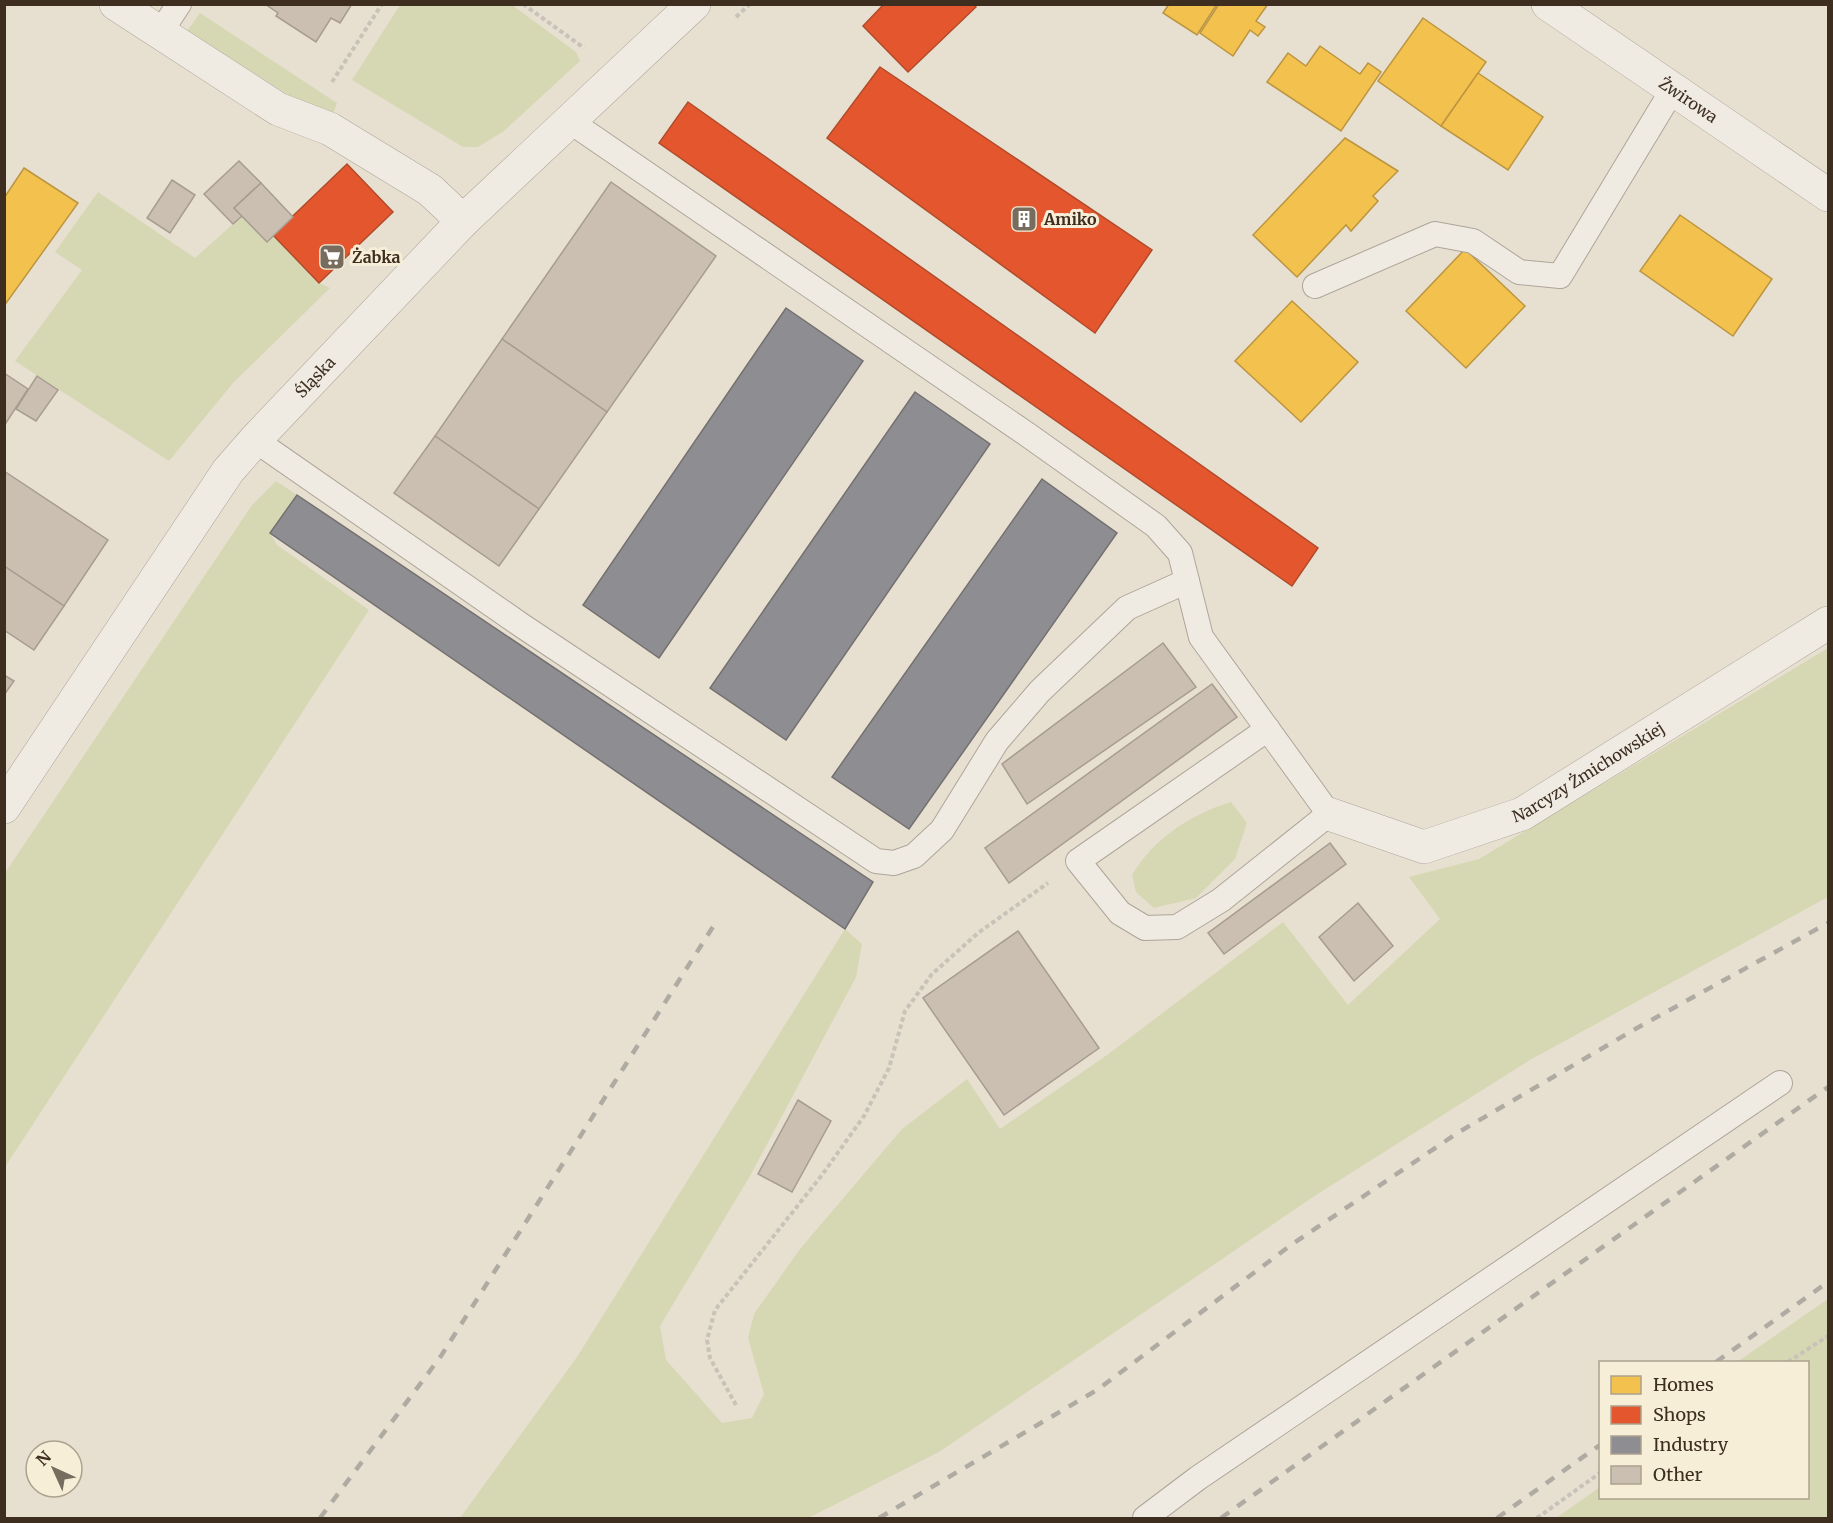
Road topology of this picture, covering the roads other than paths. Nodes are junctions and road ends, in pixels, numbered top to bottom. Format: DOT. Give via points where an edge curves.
graph roads {
  1 [pos="116,4"];
  2 [pos="179,4"];
  3 [pos="694,4"];
  4 [pos="1548,4"];
  5 [pos="160,33"];
  6 [pos="1673,89"];
  7 [pos="568,120"];
  8 [pos="1828,195"];
  9 [pos="463,221"];
  10 [pos="1315,286"];
  11 [pos="255,440"];
  12 [pos="1187,581"];
  13 [pos="1828,622"];
  14 [pos="1268,729"];
  15 [pos="4,807"];
  16 [pos="1329,814"];
  17 [pos="1780,1083"];
  18 [pos="1145,1518"];
  1 -- 5 [label="street"];
  2 -- 5 [label="lane"];
  3 -- 7 [label="street, Śląska"];
  4 -- 6 [label="street, Żwirowa"];
  5 -- 9 [label="street" via="278,109 330,129 430,190"];
  6 -- 8 [label="street, Żwirowa"];
  6 -- 10 [label="lane" via="1560,276 1519,272 1473,241 1435,234"];
  7 -- 9 [label="street, Śląska"];
  7 -- 12 [label="lane" via="1156,526 1180,553"];
  9 -- 11 [label="street, Śląska"];
  11 -- 12 [label="lane" via="521,625 876,861 894,862 915,856 942,830 997,741 1040,691 1127,608"];
  11 -- 15 [label="street, Śląska" via="228,471"];
  12 -- 14 [label="lane" via="1201,637"];
  13 -- 16 [label="street, Narcyzy Żmichowskiej" via="1522,814 1424,847"];
  14 -- 16 [label="lane"];
  14 -- 16 [label="lane" via="1078,861 1120,913 1145,928 1177,927 1221,900"];
  17 -- 18 [label="lane" via="1208,1471"];
}
